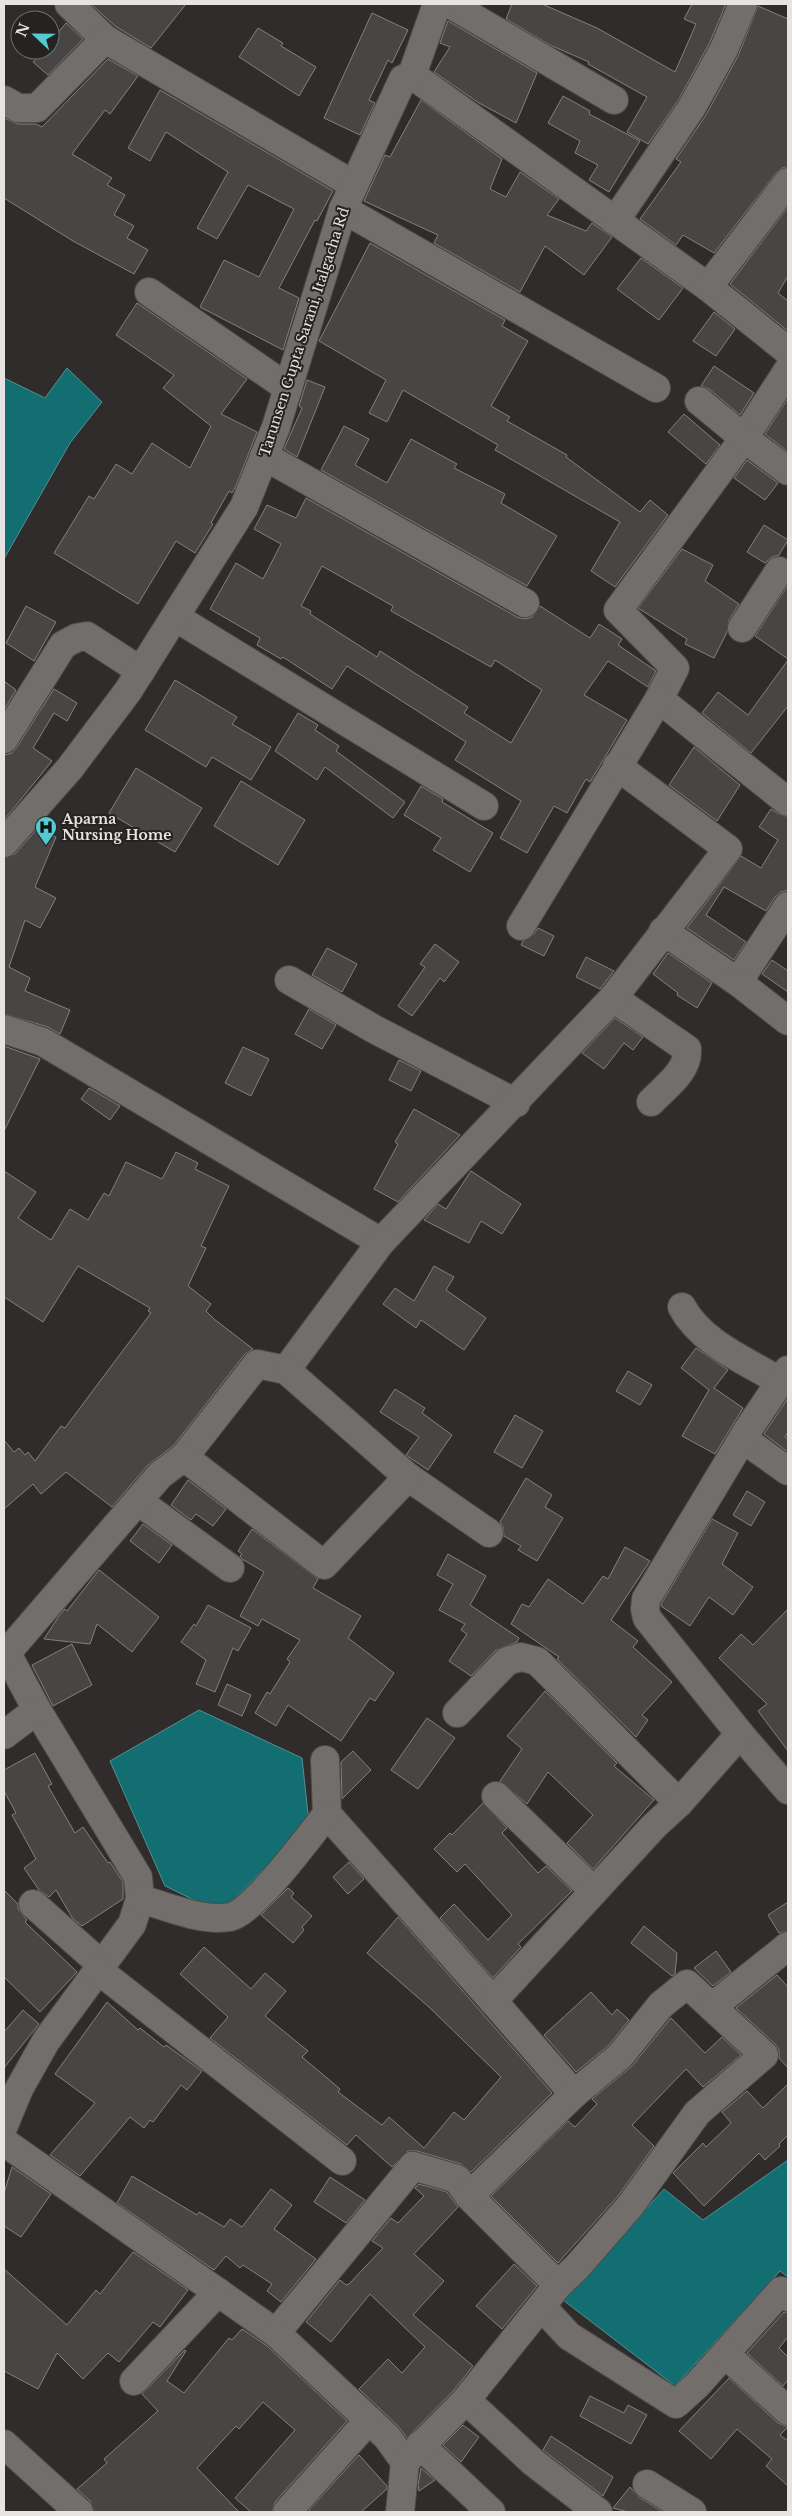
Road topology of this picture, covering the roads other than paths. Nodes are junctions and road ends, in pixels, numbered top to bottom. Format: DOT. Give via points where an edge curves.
graph roads {
  1 [pos="69,4"];
  2 [pos="437,4"];
  3 [pos="450,4"];
  4 [pos="743,4"];
  5 [pos="105,39"];
  6 [pos="412,75"];
  7 [pos="4,100"];
  8 [pos="614,100"];
  9 [pos="788,182"];
  10 [pos="348,197"];
  11 [pos="615,221"];
  12 [pos="708,287"];
  13 [pos="149,292"];
  14 [pos="788,351"];
  15 [pos="788,370"];
  16 [pos="288,388"];
  17 [pos="656,388"];
  18 [pos="699,401"];
  19 [pos="744,438"];
  20 [pos="264,456"];
  21 [pos="788,470"];
  22 [pos="785,568"];
  23 [pos="525,603"];
  24 [pos="175,616"];
  25 [pos="742,628"];
  26 [pos="141,671"];
  27 [pos="659,699"];
  28 [pos="4,739"];
  29 [pos="617,766"];
  30 [pos="788,802"];
  31 [pos="484,806"];
  32 [pos="4,843"];
  33 [pos="788,906"];
  34 [pos="522,926"];
  35 [pos="663,931"];
  36 [pos="290,980"];
  37 [pos="738,982"];
  38 [pos="613,998"];
  39 [pos="788,1021"];
  40 [pos="4,1029"];
  41 [pos="516,1102"];
  42 [pos="651,1102"];
  43 [pos="381,1242"];
  44 [pos="682,1307"];
  45 [pos="286,1370"];
  46 [pos="784,1376"];
  47 [pos="742,1439"];
  48 [pos="184,1457"];
  49 [pos="788,1471"];
  50 [pos="408,1476"];
  51 [pos="138,1501"];
  52 [pos="489,1533"];
  53 [pos="230,1568"];
  54 [pos="5,1653"];
  55 [pos="37,1710"];
  56 [pos="457,1713"];
  57 [pos="740,1734"];
  58 [pos="4,1736"];
  59 [pos="325,1760"];
  60 [pos="788,1790"];
  61 [pos="496,1796"];
  62 [pos="679,1803"];
  63 [pos="327,1814"];
  64 [pos="594,1891"];
  65 [pos="140,1899"];
  66 [pos="33,1904"];
  67 [pos="788,1946"];
  68 [pos="100,1967"];
  69 [pos="493,2001"];
  70 [pos="712,2007"];
  71 [pos="574,2094"];
  72 [pos="4,2125"];
  73 [pos="4,2142"];
  74 [pos="342,2161"];
  75 [pos="469,2196"];
  76 [pos="558,2285"];
  77 [pos="218,2292"];
  78 [pos="788,2298"];
  79 [pos="542,2307"];
  80 [pos="276,2334"];
  81 [pos="725,2354"];
  82 [pos="134,2381"];
  83 [pos="466,2400"];
  84 [pos="788,2411"];
  85 [pos="369,2420"];
  86 [pos="4,2444"];
  87 [pos="412,2454"];
  88 [pos="647,2484"];
  89 [pos="79,2512"];
  90 [pos="287,2512"];
  91 [pos="400,2512"];
  92 [pos="491,2512"];
  93 [pos="598,2512"];
  94 [pos="692,2512"];
  1 -- 5 [label="street"];
  2 -- 6 [label="street, Tarunsen Gupta Sarani, Italgacha Rd"];
  3 -- 8 [label="street"];
  4 -- 11 [label="street" via="724,50 692,107"];
  5 -- 7 [label="street" via="37,108 18,108"];
  5 -- 10 [label="street"];
  6 -- 10 [label="street, Tarunsen Gupta Sarani, Italgacha Rd" via="403,79"];
  6 -- 11 [label="street"];
  9 -- 12 [label="street"];
  10 -- 16 [label="street, Tarunsen Gupta Sarani, Italgacha Rd"];
  10 -- 17 [label="street"];
  11 -- 12 [label="street"];
  12 -- 14 [label="street"];
  13 -- 16 [label="street"];
  15 -- 19 [label="street"];
  16 -- 20 [label="street, Tarunsen Gupta Sarani, Italgacha Rd"];
  18 -- 19 [label="street"];
  19 -- 21 [label="street"];
  19 -- 27 [label="street" via="618,610 675,668"];
  20 -- 23 [label="street"];
  20 -- 24 [label="street, Tarunsen Gupta Sarani, Italgacha Rd" via="244,507"];
  22 -- 25 [label="street"];
  24 -- 26 [label="street, Tarunsen Gupta Sarani, Italgacha Rd"];
  24 -- 31 [label="street"];
  26 -- 28 [label="street" via="87,636 76,638 63,645"];
  26 -- 32 [label="street, Tarunsen Gupta Sarani, Italgacha Rd" via="70,768"];
  27 -- 29 [label="street"];
  27 -- 30 [label="street"];
  29 -- 34 [label="street"];
  29 -- 35 [label="street" via="728,849"];
  33 -- 37 [label="street"];
  35 -- 37 [label="street"];
  35 -- 38 [label="street"];
  36 -- 41 [label="street" via="374,1029"];
  37 -- 39 [label="street"];
  38 -- 41 [label="street"];
  38 -- 42 [label="street" via="687,1049 688,1058 683,1069"];
  40 -- 43 [label="street" via="43,1042"];
  41 -- 43 [label="street"];
  43 -- 45 [label="street"];
  44 -- 46 [label="street" via="689,1322 701,1333"];
  45 -- 48 [label="street" via="257,1364"];
  45 -- 50 [label="street"];
  46 -- 47 [label="street"];
  47 -- 49 [label="street"];
  47 -- 57 [label="street" via="646,1599 645,1609 647,1618"];
  48 -- 50 [label="street" via="324,1565"];
  48 -- 51 [label="street" via="160,1475"];
  50 -- 52 [label="street"];
  51 -- 53 [label="street"];
  51 -- 54 [label="street"];
  54 -- 55 [label="street"];
  55 -- 58 [label="street"];
  55 -- 65 [label="street" via="138,1877"];
  56 -- 62 [label="street" via="507,1661 521,1657 537,1661"];
  57 -- 60 [label="street"];
  57 -- 62 [label="street"];
  59 -- 63 [label="street"];
  61 -- 64 [label="street"];
  62 -- 64 [label="street"];
  63 -- 65 [label="street" via="270,1885 231,1917 194,1914"];
  63 -- 69 [label="street"];
  64 -- 69 [label="street"];
  65 -- 68 [label="street" via="132,1924"];
  66 -- 68 [label="street"];
  67 -- 70 [label="street"];
  68 -- 72 [label="street" via="46,2041 19,2089"];
  68 -- 74 [label="street"];
  69 -- 71 [label="street"];
  70 -- 71 [label="street" via="687,1984 661,2005 620,2056"];
  70 -- 76 [label="street" via="764,2055 697,2113 630,2206"];
  71 -- 75 [label="street"];
  73 -- 77 [label="street"];
  75 -- 76 [label="street"];
  75 -- 80 [label="street" via="457,2179 414,2166"];
  76 -- 79 [label="street"];
  77 -- 80 [label="street"];
  77 -- 82 [label="street"];
  78 -- 81 [label="street" via="781,2292"];
  79 -- 81 [label="street" via="569,2336 676,2404"];
  79 -- 83 [label="street"];
  80 -- 85 [label="street"];
  81 -- 84 [label="street"];
  83 -- 87 [label="street"];
  83 -- 93 [label="street" via="533,2462"];
  85 -- 87 [label="street"];
  85 -- 90 [label="street"];
  86 -- 89 [label="street"];
  87 -- 91 [label="street"];
  87 -- 92 [label="street"];
  88 -- 94 [label="street"];
}
